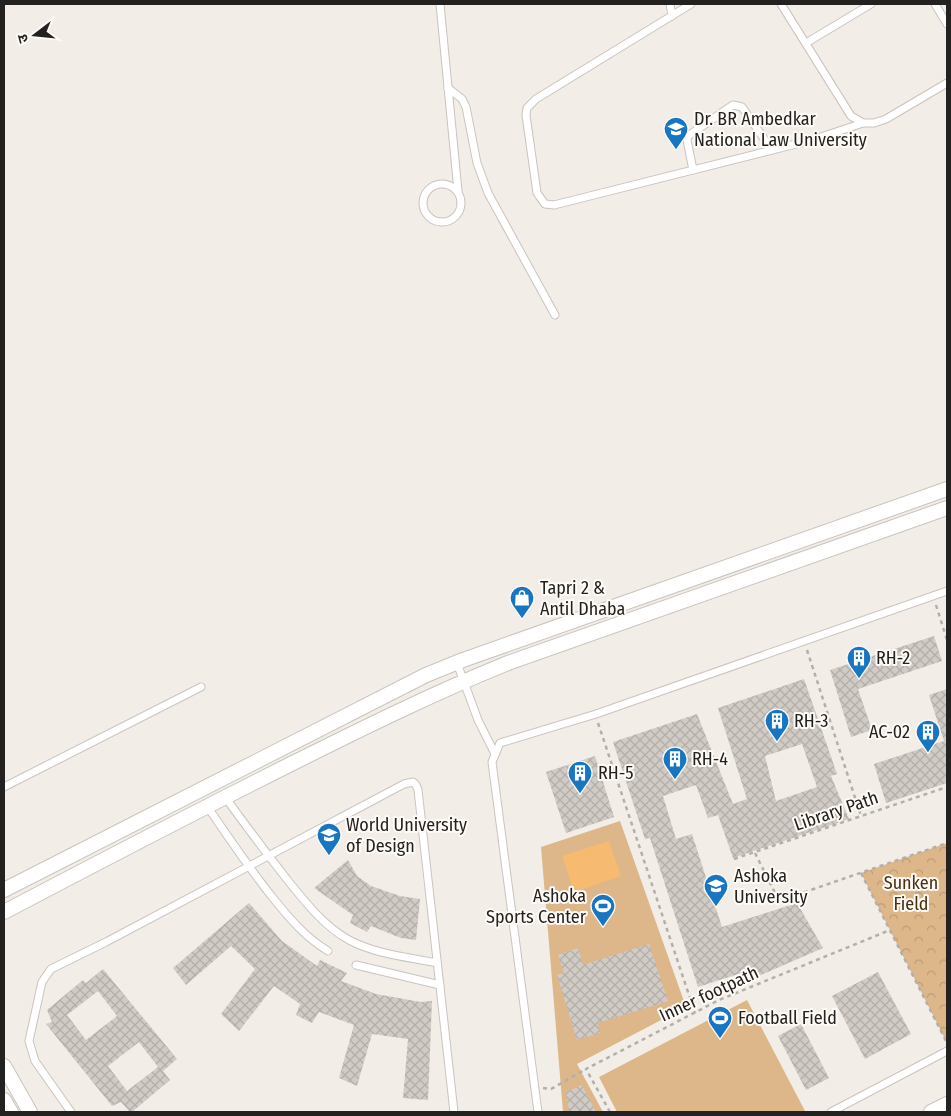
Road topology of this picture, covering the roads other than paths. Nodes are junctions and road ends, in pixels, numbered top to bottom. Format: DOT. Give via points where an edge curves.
graph roads {
  1 [pos="440,4"];
  2 [pos="670,4"];
  3 [pos="691,4"];
  4 [pos="781,4"];
  5 [pos="871,4"];
  6 [pos="935,4"];
  7 [pos="672,16"];
  8 [pos="947,24"];
  9 [pos="806,43"];
  10 [pos="947,84"];
  11 [pos="448,88"];
  12 [pos="863,123"];
  13 [pos="772,150"];
  14 [pos="693,170"];
  15 [pos="458,191"];
  16 [pos="555,315"];
  17 [pos="947,489"];
  18 [pos="947,508"];
  19 [pos="947,591"];
  20 [pos="457,663"];
  21 [pos="464,680"];
  22 [pos="200,687"];
  23 [pos="495,754"];
  24 [pos="4,787"];
  25 [pos="225,797"];
  26 [pos="207,806"];
  27 [pos="268,856"];
  28 [pos="248,867"];
  29 [pos="4,890"];
  30 [pos="4,912"];
  31 [pos="328,952"];
  32 [pos="437,963"];
  33 [pos="356,965"];
  34 [pos="440,985"];
  35 [pos="947,1051"];
  36 [pos="4,1066"];
  37 [pos="4,1100"];
  38 [pos="947,1104"];
  39 [pos="11,1112"];
  40 [pos="30,1112"];
  41 [pos="71,1112"];
  42 [pos="454,1112"];
  43 [pos="538,1112"];
  44 [pos="830,1112"];
  45 [pos="931,1112"];
  1 -- 11 [label="lane"];
  2 -- 7 [label="lane"];
  3 -- 7 [label="lane"];
  4 -- 9 [label="lane"];
  5 -- 9 [label="lane"];
  6 -- 8 [label="lane"];
  7 -- 14 [label="lane" via="536,99 527,108 526,115 537,194 546,204"];
  9 -- 12 [label="lane" via="851,116"];
  10 -- 12 [label="lane" via="886,119"];
  11 -- 15 [label="lane"];
  11 -- 16 [label="lane" via="462,99 466,107 477,163 488,193"];
  12 -- 13 [label="lane"];
  13 -- 14 [label="lane"];
  13 -- 14 [label="lane" via="742,106 734,105 688,136"];
  15 -- 15 [label="lane" via="442,183 429,188 423,200 425,213 435,221 453,219 462,203"];
  17 -- 20 [label="street"];
  18 -- 21 [label="street"];
  19 -- 23 [label="lane" via="596,714 500,742"];
  20 -- 21 [label="lane"];
  20 -- 29 [label="street" via="374,701"];
  21 -- 23 [label="lane" via="478,720"];
  21 -- 25 [label="street"];
  22 -- 24 [label="lane"];
  23 -- 43 [label="lane" via="492,762"];
  25 -- 26 [label="street"];
  25 -- 27 [label="lane"];
  26 -- 28 [label="lane"];
  26 -- 30 [label="street"];
  27 -- 28 [label="lane"];
  27 -- 32 [label="lane" via="314,912 349,940 368,948"];
  27 -- 32 [label="lane" via="413,782 418,790"];
  28 -- 31 [label="lane" via="298,929"];
  28 -- 41 [label="lane" via="46,974 29,1041 35,1061"];
  32 -- 34 [label="lane"];
  33 -- 34 [label="lane"];
  34 -- 42 [label="lane"];
  35 -- 44 [label="lane"];
  36 -- 40 [label="street"];
  37 -- 39 [label="street"];
  38 -- 45 [label="street"];
}
